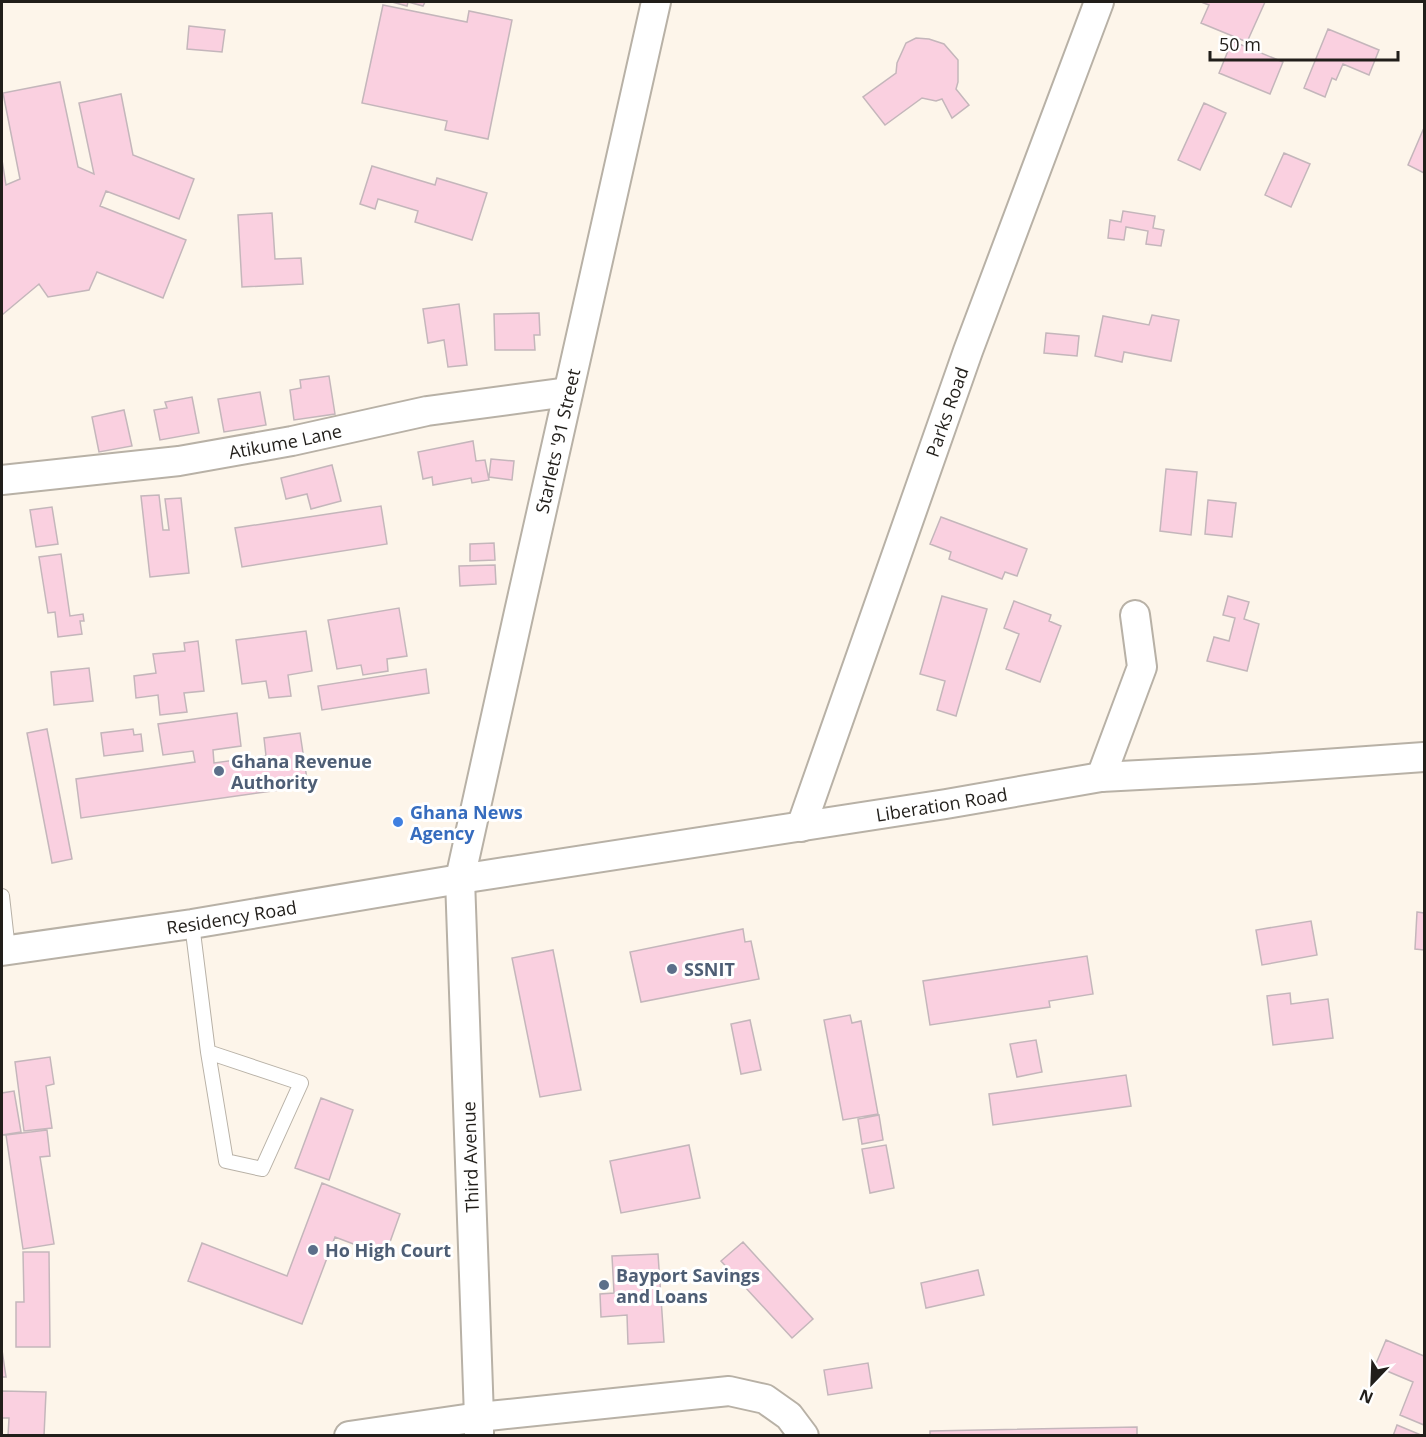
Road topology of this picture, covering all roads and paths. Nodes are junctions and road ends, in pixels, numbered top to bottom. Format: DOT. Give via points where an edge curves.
graph roads {
  1 [pos="656,2"];
  2 [pos="1099,2"];
  3 [pos="568,392"];
  4 [pos="2,480"];
  5 [pos="1135,615"];
  6 [pos="1425,758"];
  7 [pos="1101,777"];
  8 [pos="801,827"];
  9 [pos="460,879"];
  10 [pos="2,896"];
  11 [pos="192,924"];
  12 [pos="4,950"];
  13 [pos="208,1052"];
  14 [pos="479,1426"];
  15 [pos="349,1436"];
  16 [pos="804,1436"];
  1 -- 3 [label="street, Starlets '91 Street"];
  2 -- 8 [label="street, Parks Road" via="968,351"];
  3 -- 4 [label="street, Atikume Lane" via="427,411 179,461"];
  3 -- 9 [label="street, Starlets '91 Street"];
  5 -- 7 [label="street" via="1142,667"];
  6 -- 7 [label="street, Liberation Road"];
  7 -- 8 [label="street, Liberation Road"];
  8 -- 9 [label="street, Liberation Road"];
  9 -- 11 [label="street, Residency Road"];
  9 -- 14 [label="street, Third Avenue"];
  10 -- 12 [label="lane"];
  11 -- 12 [label="street, Residency Road"];
  11 -- 13 [label="lane"];
  13 -- 13 [label="lane" via="301,1083 262,1169 226,1161"];
  14 -- 15 [label="street"];
  14 -- 16 [label="street" via="729,1391 765,1399 789,1416"];
}
